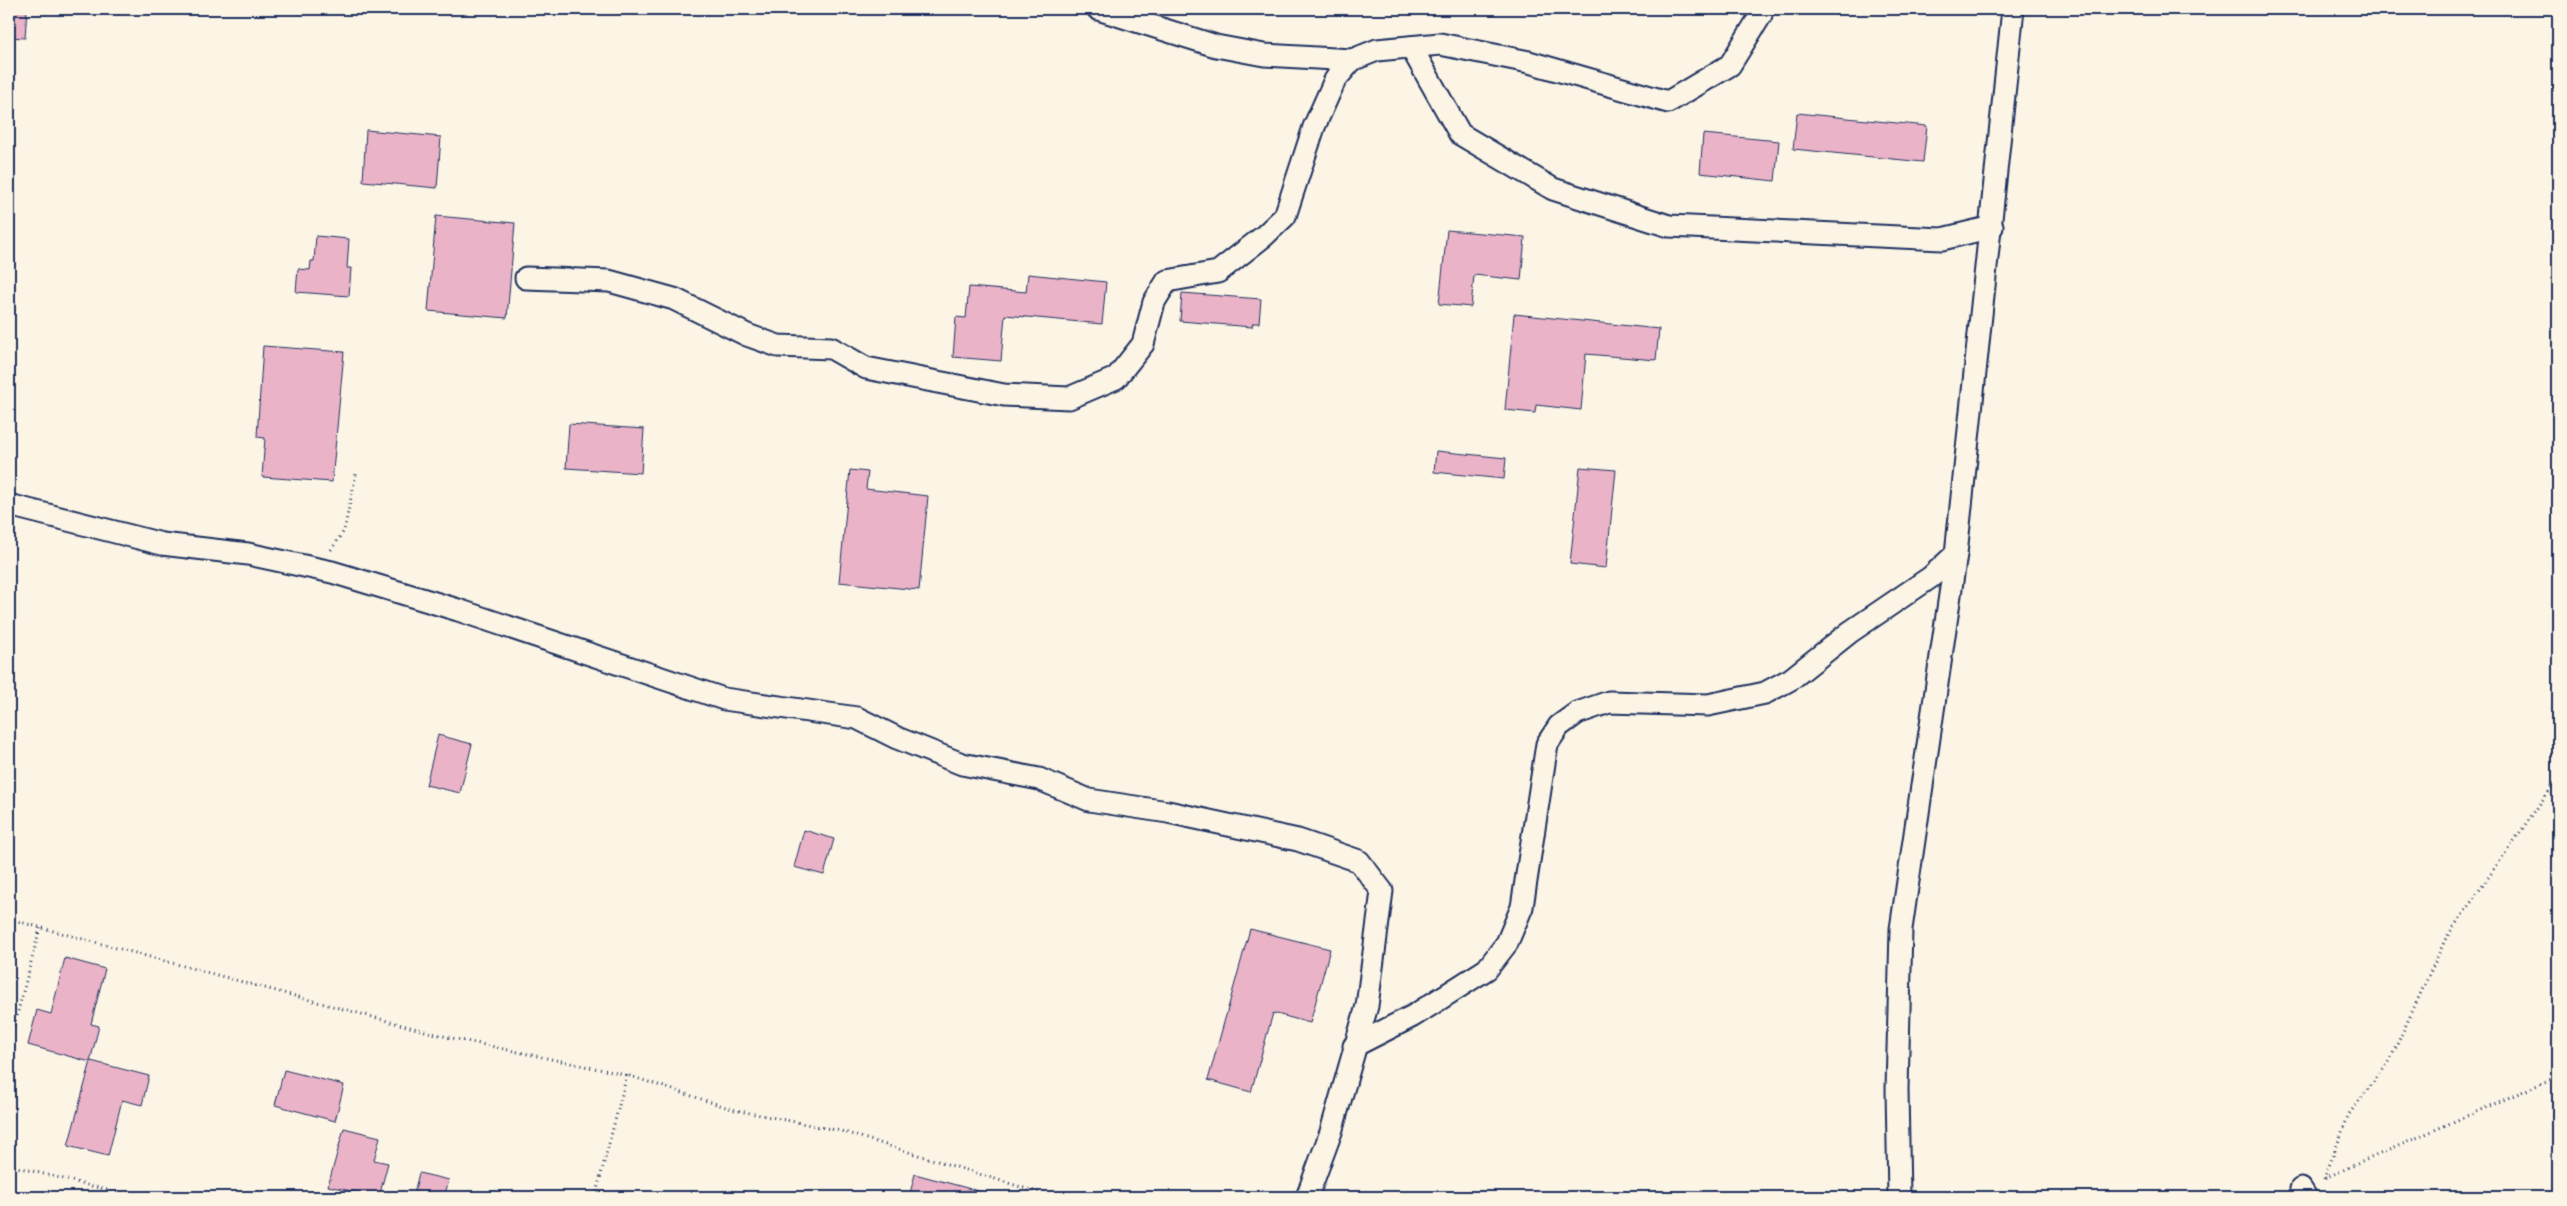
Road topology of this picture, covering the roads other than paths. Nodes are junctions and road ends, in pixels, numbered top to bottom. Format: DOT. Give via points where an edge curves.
graph roads {
  1 [pos="1098,9"];
  2 [pos="1762,9"];
  3 [pos="2013,9"];
  4 [pos="1411,47"];
  5 [pos="1352,60"];
  6 [pos="1992,227"];
  7 [pos="526,278"];
  8 [pos="9,505"];
  9 [pos="1956,554"];
  10 [pos="1354,1046"];
  11 [pos="1306,1197"];
  12 [pos="1899,1197"];
  1 -- 5 [label="street" via="1216,46 1264,55"];
  2 -- 4 [label="street" via="1730,65 1668,102 1529,62 1440,44"];
  3 -- 6 [label="street"];
  4 -- 5 [label="street" via="1377,50"];
  4 -- 6 [label="street" via="1460,134 1553,189 1669,226 1942,239"];
  5 -- 7 [label="street" via="1335,80 1314,127 1285,216 1218,272 1166,281 1154,302 1143,344 1116,378 1069,398 1004,395 866,368 831,348 778,346 747,335 674,299 609,281"];
  6 -- 9 [label="street"];
  8 -- 10 [label="street" via="162,544 248,554 317,569 458,610 724,700 857,718 962,764 1039,780 1089,800 1168,812 1298,840 1360,861 1382,891 1367,1006"];
  9 -- 10 [label="street" via="1931,577 1850,632 1791,679 1765,692 1708,705 1609,702 1577,713 1559,726 1547,744 1522,907 1507,943 1487,969 1414,1016"];
  9 -- 12 [label="street" via="1901,929 1897,1090"];
  10 -- 11 [label="street" via="1331,1132"];
}
